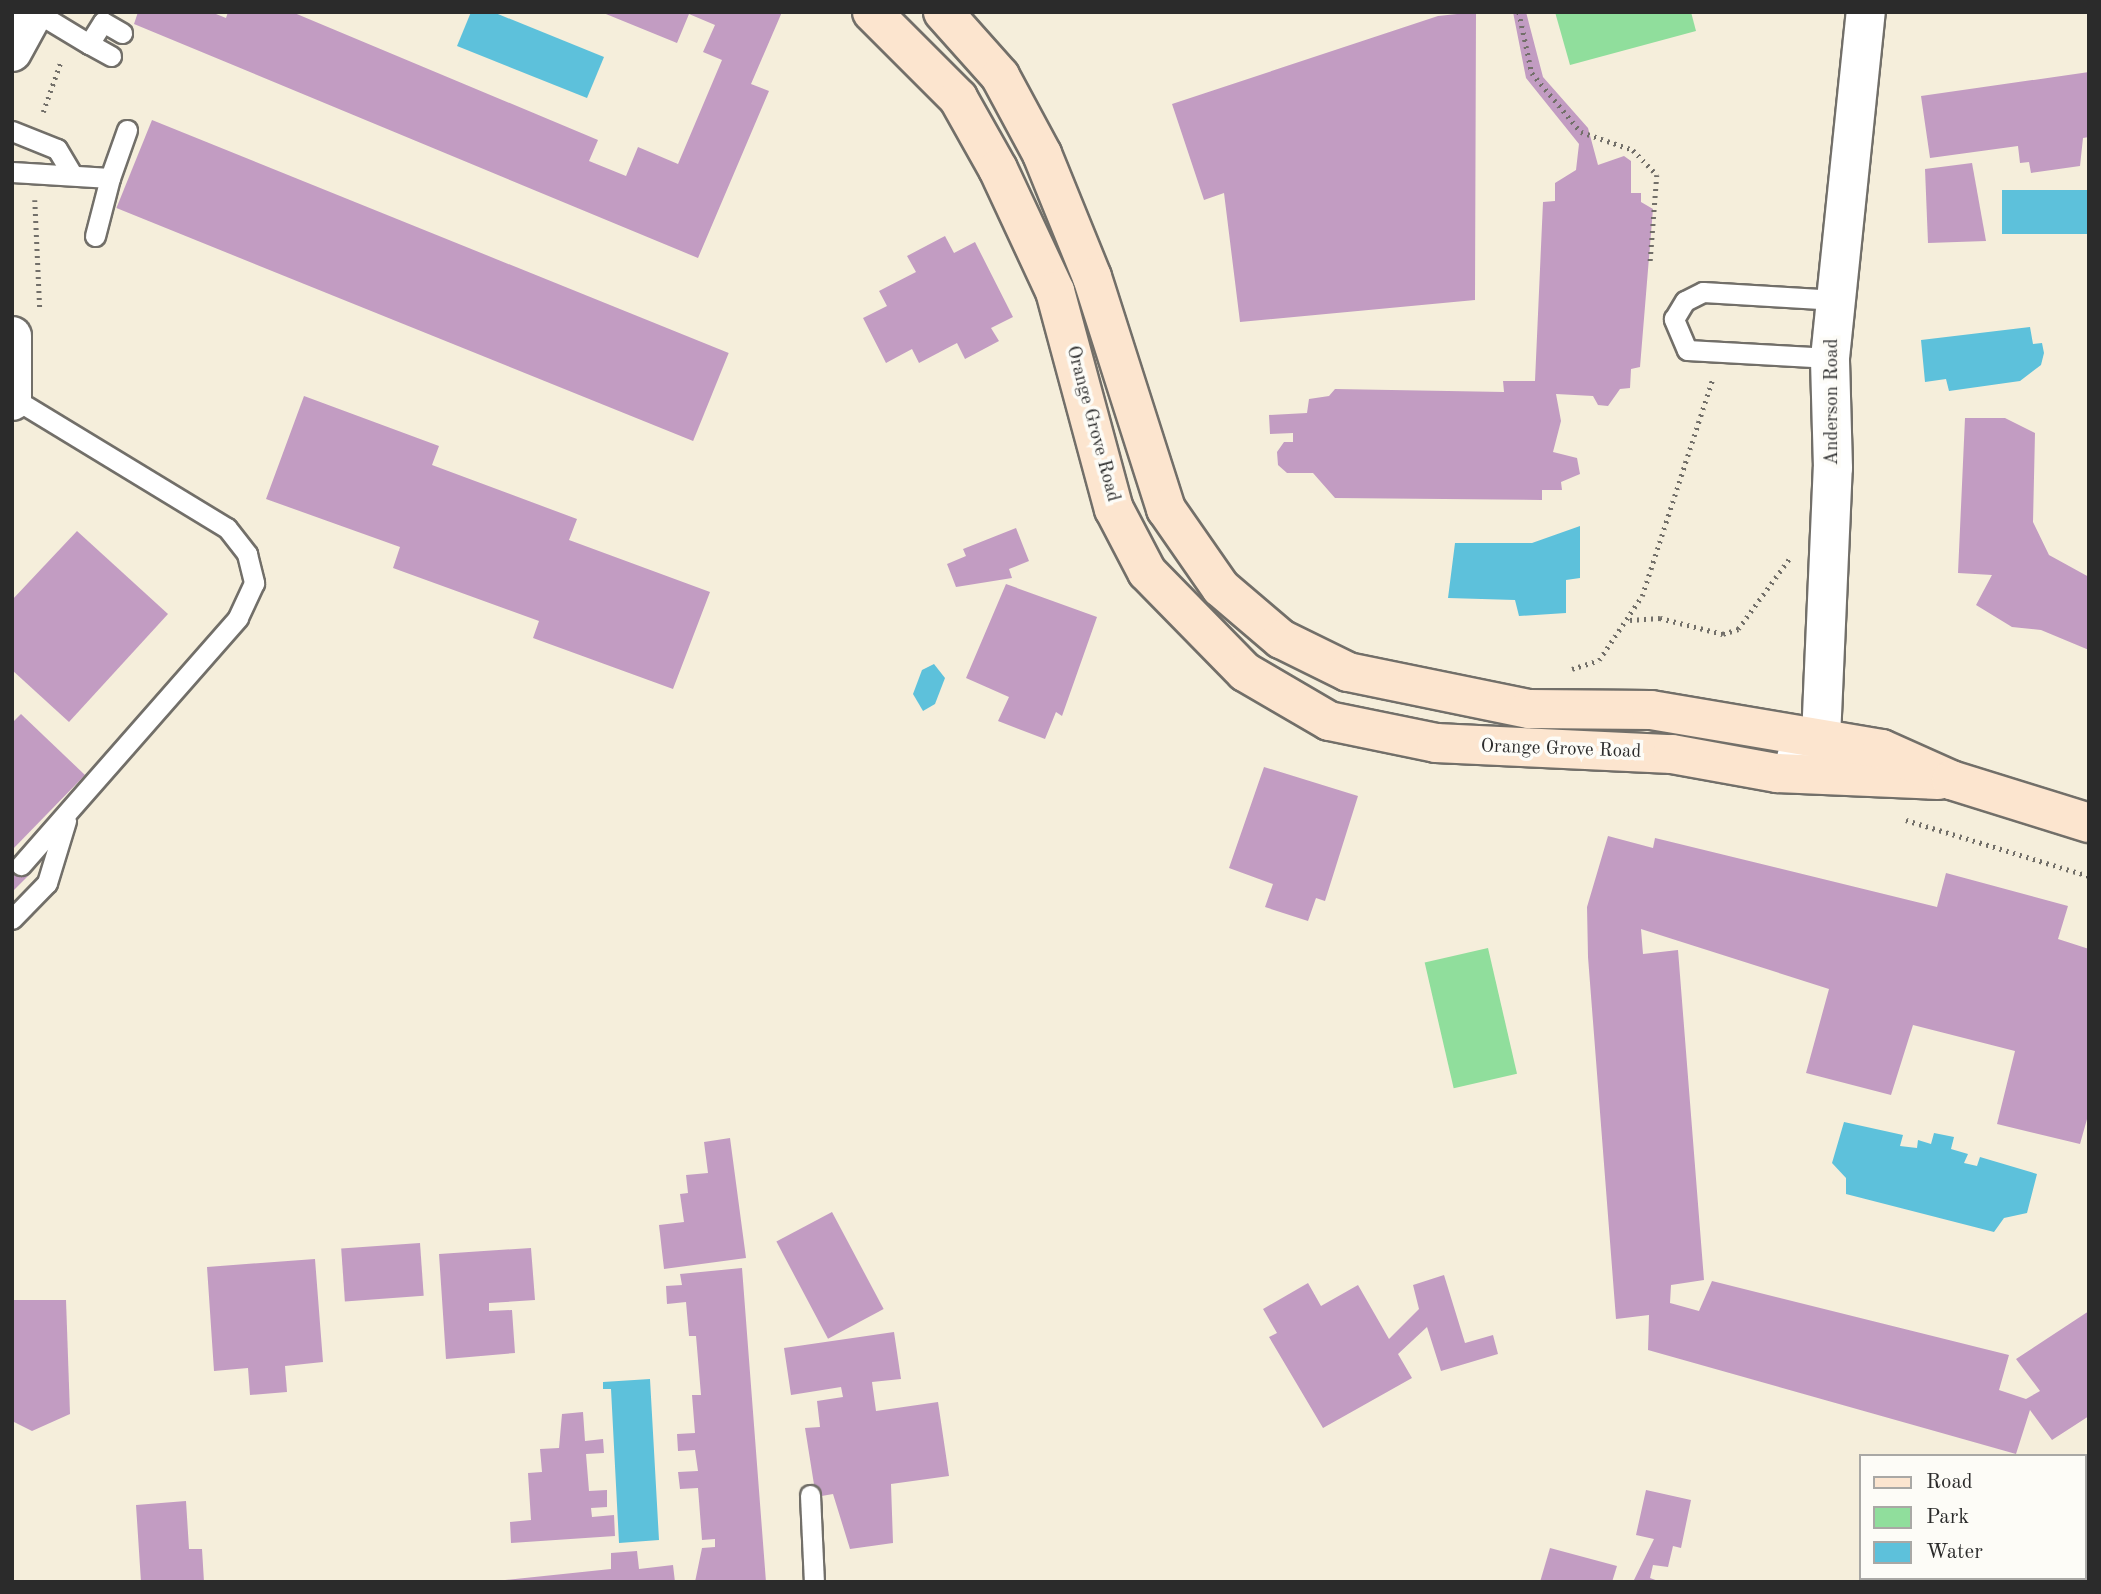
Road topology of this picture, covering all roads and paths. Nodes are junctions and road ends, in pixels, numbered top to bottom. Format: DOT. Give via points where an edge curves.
graph roads {
  1 [pos="35,12"];
  2 [pos="872,12"];
  3 [pos="943,12"];
  4 [pos="1519,12"];
  5 [pos="1866,12"];
  6 [pos="96,17"];
  7 [pos="122,33"];
  8 [pos="71,35"];
  9 [pos="89,44"];
  10 [pos="12,52"];
  11 [pos="111,56"];
  12 [pos="127,130"];
  13 [pos="12,131"];
  14 [pos="37,139"];
  15 [pos="70,171"];
  16 [pos="12,172"];
  17 [pos="36,177"];
  18 [pos="110,178"];
  19 [pos="94,236"];
  20 [pos="1650,265"];
  21 [pos="1837,300"];
  22 [pos="27,328"];
  23 [pos="1714,355"];
  24 [pos="1830,359"];
  25 [pos="13,399"];
  26 [pos="1137,431"];
  27 [pos="1097,441"];
  28 [pos="1563,671"];
  29 [pos="1821,738"];
  30 [pos="1777,773"];
  31 [pos="1951,780"];
  32 [pos="66,820"];
  33 [pos="2089,823"];
  34 [pos="21,865"];
  35 [pos="2069,870"];
  36 [pos="2089,876"];
  37 [pos="12,919"];
  38 [pos="810,1495"];
  39 [pos="814,1582"];
  1 -- 8 [label="lane"];
  1 -- 10 [label="street"];
  2 -- 27 [label="street, Orange Grove Road" via="958,98 998,169 1055,291"];
  3 -- 26 [label="street, Orange Grove Road" via="1000,76 1042,153 1092,277"];
  4 -- 20 [label="path" via="1532,73 1581,132 1633,150 1657,175"];
  5 -- 21 [label="street, Anderson Road"];
  6 -- 7 [label="lane"];
  6 -- 9 [label="lane"];
  8 -- 9 [label="lane"];
  8 -- 14 [label="path"];
  9 -- 11 [label="lane"];
  12 -- 18 [label="lane"];
  13 -- 14 [label="lane"];
  14 -- 15 [label="lane" via="57,149"];
  15 -- 17 [label="lane"];
  15 -- 18 [label="lane"];
  16 -- 17 [label="lane"];
  17 -- 22 [label="path"];
  18 -- 19 [label="lane"];
  21 -- 23 [label="lane" via="1703,292 1685,301 1674,318 1676,336 1687,350"];
  21 -- 24 [label="street, Anderson Road"];
  22 -- 25 [label="street"];
  23 -- 24 [label="lane"];
  23 -- 28 [label="path" via="1691,461 1642,596 1599,660"];
  24 -- 29 [label="street, Anderson Road" via="1833,468"];
  25 -- 32 [label="lane" via="228,528 247,554 254,583 238,618"];
  26 -- 27 [label="street"];
  26 -- 29 [label="street, Orange Grove Road" via="1166,509 1221,589 1281,639 1348,672 1529,709 1651,710"];
  27 -- 30 [label="street, Orange Grove Road" via="1114,509 1146,572 1245,672 1329,721 1436,743 1672,754"];
  29 -- 30 [label="street"];
  29 -- 31 [label="street, Orange Grove Road" via="1882,748"];
  30 -- 31 [label="street, Orange Grove Road"];
  31 -- 33 [label="street, Orange Grove Road"];
  32 -- 34 [label="lane"];
  32 -- 37 [label="lane" via="47,883"];
  35 -- 36 [label="path"];
  38 -- 39 [label="lane"];
}
